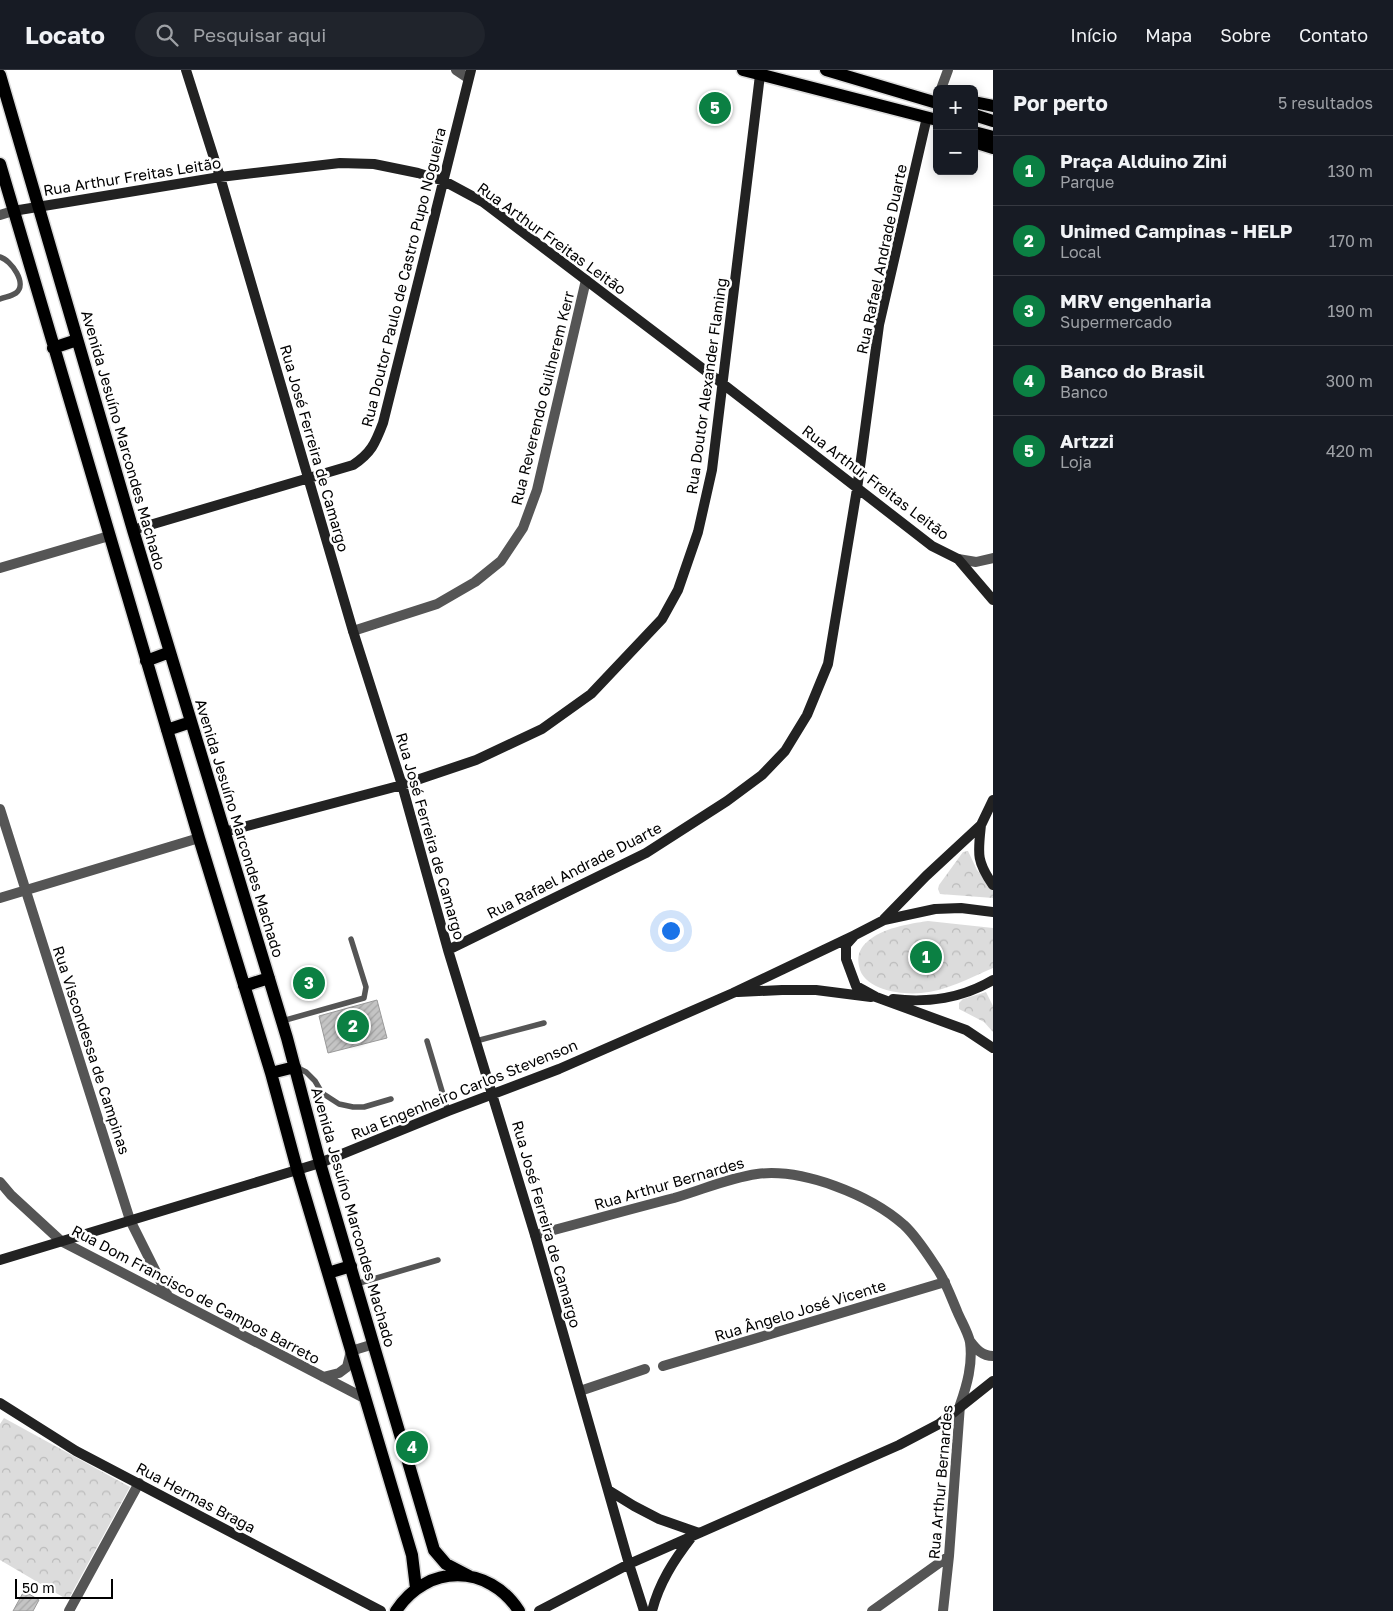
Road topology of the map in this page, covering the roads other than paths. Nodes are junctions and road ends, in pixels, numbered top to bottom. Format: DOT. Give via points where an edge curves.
graph roads {
  1 [pos="186,70"];
  2 [pos="456,70"];
  3 [pos="743,70"];
  4 [pos="826,70"];
  5 [pos="948,70"];
  6 [pos="469,74"];
  7 [pos="760,74"];
  8 [pos="0,75"];
  9 [pos="942,85"];
  10 [pos="933,101"];
  11 [pos="978,103"];
  12 [pos="993,106"];
  13 [pos="5,112"];
  14 [pos="978,116"];
  15 [pos="933,120"];
  16 [pos="993,121"];
  17 [pos="978,133"];
  18 [pos="993,137"];
  19 [pos="978,143"];
  20 [pos="993,148"];
  21 [pos="0,164"];
  22 [pos="220,176"];
  23 [pos="444,181"];
  24 [pos="39,206"];
  25 [pos="13,211"];
  26 [pos="0,215"];
  27 [pos="0,257"];
  28 [pos="586,280"];
  29 [pos="0,299"];
  30 [pos="77,340"];
  31 [pos="53,348"];
  32 [pos="723,384"];
  33 [pos="308,477"];
  34 [pos="857,489"];
  35 [pos="133,530"];
  36 [pos="109,536"];
  37 [pos="993,558"];
  38 [pos="958,559"];
  39 [pos="0,568"];
  40 [pos="993,600"];
  41 [pos="353,631"];
  42 [pos="170,652"];
  43 [pos="146,661"];
  44 [pos="191,722"];
  45 [pos="167,730"];
  46 [pos="402,785"];
  47 [pos="993,800"];
  48 [pos="0,808"];
  49 [pos="981,826"];
  50 [pos="224,832"];
  51 [pos="199,838"];
  52 [pos="993,885"];
  53 [pos="26,890"];
  54 [pos="0,898"];
  55 [pos="993,912"];
  56 [pos="884,920"];
  57 [pos="855,935"];
  58 [pos="350,939"];
  59 [pos="448,950"];
  60 [pos="269,978"];
  61 [pos="993,980"];
  62 [pos="244,986"];
  63 [pos="733,993"];
  64 [pos="876,998"];
  65 [pos="281,1021"];
  66 [pos="544,1023"];
  67 [pos="427,1041"];
  68 [pos="476,1041"];
  69 [pos="993,1048"];
  70 [pos="295,1067"];
  71 [pos="271,1073"];
  72 [pos="493,1095"];
  73 [pos="391,1099"];
  74 [pos="448,1111"];
  75 [pos="320,1163"];
  76 [pos="297,1169"];
  77 [pos="0,1182"];
  78 [pos="130,1220"];
  79 [pos="535,1235"];
  80 [pos="61,1241"];
  81 [pos="0,1260"];
  82 [pos="438,1260"];
  83 [pos="351,1266"];
  84 [pos="328,1273"];
  85 [pos="945,1282"];
  86 [pos="356,1284"];
  87 [pos="168,1296"];
  88 [pos="970,1341"];
  89 [pos="374,1344"];
  90 [pos="351,1351"];
  91 [pos="993,1356"];
  92 [pos="663,1366"];
  93 [pos="645,1369"];
  94 [pos="323,1377"];
  95 [pos="993,1381"];
  96 [pos="580,1391"];
  97 [pos="366,1399"];
  98 [pos="0,1403"];
  99 [pos="960,1405"];
  100 [pos="139,1483"];
  101 [pos="608,1490"];
  102 [pos="696,1535"];
  103 [pos="949,1556"];
  104 [pos="629,1564"];
  105 [pos="469,1576"];
  106 [pos="416,1588"];
  107 [pos="69,1611"];
  108 [pos="381,1611"];
  109 [pos="396,1611"];
  110 [pos="519,1611"];
  111 [pos="539,1611"];
  112 [pos="644,1611"];
  113 [pos="652,1611"];
  114 [pos="872,1611"];
  115 [pos="944,1611"];
  1 -- 22 [label="street, Rua José Ferreira de Camargo"];
  2 -- 6 [label="street"];
  3 -- 7 [label="main road"];
  4 -- 10 [label="main road"];
  5 -- 9 [label="street"];
  6 -- 23 [label="street, Rua Doutor Paulo de Castro Pupo Nogueira"];
  7 -- 15 [label="main road"];
  7 -- 32 [label="street, Rua Doutor Alexander Flaming"];
  8 -- 13 [label="main road, Avenida Jesuíno Marcondes Machado"];
  11 -- 12 [label="main road"];
  13 -- 24 [label="main road, Avenida Jesuíno Marcondes Machado"];
  14 -- 16 [label="main road"];
  15 -- 34 [label="street, Rua Rafael Andrade Duarte" via="879,325"];
  17 -- 18 [label="main road"];
  19 -- 20 [label="main road"];
  21 -- 25 [label="main road"];
  22 -- 23 [label="street, Rua Arthur Freitas Leitão" via="340,163 374,164"];
  22 -- 24 [label="street, Rua Arthur Freitas Leitão"];
  22 -- 33 [label="street, Rua José Ferreira de Camargo"];
  23 -- 28 [label="street, Rua Arthur Freitas Leitão" via="483,202"];
  23 -- 33 [label="street, Rua Doutor Paulo de Castro Pupo Nogueira" via="377,440 366,456 352,465"];
  24 -- 25 [label="street, Rua Arthur Freitas Leitão"];
  24 -- 30 [label="main road, Avenida Jesuíno Marcondes Machado"];
  25 -- 26 [label="street, Rua Arthur Freitas Leitão"];
  25 -- 31 [label="main road"];
  27 -- 29 [label="lane" via="10,262 20,284 16,293"];
  28 -- 32 [label="street, Rua Arthur Freitas Leitão"];
  28 -- 41 [label="street, Rua Reverendo Guilherem Kerr" via="538,490 524,528 501,561 476,582 438,604"];
  30 -- 31 [label="main road"];
  30 -- 35 [label="main road, Avenida Jesuíno Marcondes Machado"];
  31 -- 36 [label="main road"];
  32 -- 34 [label="street, Rua Arthur Freitas Leitão"];
  32 -- 46 [label="street, Rua Doutor Alexander Flaming" via="712,470 698,532 678,590 662,619 591,694 542,729 476,760"];
  33 -- 35 [label="street, Rua Doutor Paulo de Castro Pupo Nogueira"];
  33 -- 41 [label="street, Rua José Ferreira de Camargo"];
  34 -- 38 [label="street, Rua Arthur Freitas Leitão" via="932,546"];
  34 -- 59 [label="street, Rua Rafael Andrade Duarte" via="828,664 807,715 785,751 762,775 734,796 646,853"];
  35 -- 42 [label="main road, Avenida Jesuíno Marcondes Machado"];
  36 -- 39 [label="street"];
  36 -- 43 [label="main road"];
  37 -- 38 [label="street" via="976,562"];
  38 -- 40 [label="street, Rua Arthur Freitas Leitão"];
  41 -- 46 [label="street, Rua José Ferreira de Camargo"];
  42 -- 43 [label="main road"];
  42 -- 44 [label="main road, Avenida Jesuíno Marcondes Machado"];
  43 -- 45 [label="main road"];
  44 -- 45 [label="main road"];
  44 -- 50 [label="main road, Avenida Jesuíno Marcondes Machado"];
  45 -- 51 [label="main road"];
  46 -- 50 [label="street, Rua Doutor Alexander Flaming"];
  46 -- 59 [label="street, Rua José Ferreira de Camargo"];
  47 -- 49 [label="street"];
  48 -- 53 [label="street, Rua Viscondessa de Campinas"];
  49 -- 52 [label="street" via="978,854"];
  49 -- 56 [label="street"];
  50 -- 60 [label="main road, Avenida Jesuíno Marcondes Machado"];
  51 -- 53 [label="street"];
  51 -- 62 [label="main road"];
  53 -- 54 [label="street"];
  53 -- 78 [label="street, Rua Viscondessa de Campinas"];
  55 -- 56 [label="street" via="935,909"];
  56 -- 57 [label="street, Rua Engenheiro Carlos Stevenson"];
  57 -- 63 [label="street, Rua Engenheiro Carlos Stevenson"];
  57 -- 64 [label="street" via="846,945 849,969 856,986"];
  58 -- 65 [label="lane" via="366,987 364,998"];
  59 -- 68 [label="street, Rua José Ferreira de Camargo"];
  60 -- 62 [label="main road"];
  60 -- 65 [label="main road, Avenida Jesuíno Marcondes Machado"];
  61 -- 64 [label="street" via="961,994 926,1002"];
  62 -- 71 [label="main road"];
  63 -- 64 [label="street, Rua Engenheiro Carlos Stevenson" via="816,990"];
  63 -- 72 [label="street, Rua Engenheiro Carlos Stevenson"];
  64 -- 69 [label="street" via="966,1030"];
  65 -- 70 [label="main road, Avenida Jesuíno Marcondes Machado"];
  66 -- 68 [label="lane"];
  67 -- 74 [label="lane"];
  68 -- 72 [label="street, Rua José Ferreira de Camargo"];
  70 -- 71 [label="main road"];
  70 -- 73 [label="lane" via="306,1072 322,1093 339,1104 364,1107"];
  70 -- 75 [label="main road, Avenida Jesuíno Marcondes Machado"];
  71 -- 76 [label="main road"];
  72 -- 74 [label="street, Rua Engenheiro Carlos Stevenson"];
  72 -- 79 [label="street, Rua José Ferreira de Camargo"];
  74 -- 75 [label="street, Rua Engenheiro Carlos Stevenson"];
  75 -- 76 [label="street, Rua Engenheiro Carlos Stevenson"];
  75 -- 83 [label="main road, Avenida Jesuíno Marcondes Machado"];
  76 -- 78 [label="street, Rua Engenheiro Carlos Stevenson"];
  76 -- 84 [label="main road"];
  77 -- 80 [label="street, Rua Dom Francisco de Campos Barreto"];
  78 -- 80 [label="street, Rua Engenheiro Carlos Stevenson"];
  78 -- 87 [label="street, Rua Viscondessa de Campinas"];
  79 -- 85 [label="street, Rua Arthur Bernardes" via="700,1191 729,1179 760,1174 790,1175 854,1192 879,1207 904,1225 928,1254"];
  79 -- 96 [label="street, Rua José Ferreira de Camargo"];
  80 -- 81 [label="street, Rua Engenheiro Carlos Stevenson"];
  80 -- 87 [label="street, Rua Dom Francisco de Campos Barreto"];
  82 -- 86 [label="lane"];
  83 -- 84 [label="main road"];
  83 -- 86 [label="main road, Avenida Jesuíno Marcondes Machado"];
  84 -- 90 [label="main road"];
  85 -- 88 [label="street, Rua Arthur Bernardes"];
  85 -- 92 [label="street, Rua Ângelo José Vicente"];
  86 -- 89 [label="main road, Avenida Jesuíno Marcondes Machado"];
  87 -- 94 [label="street, Rua Dom Francisco de Campos Barreto"];
  88 -- 91 [label="street" via="978,1351"];
  88 -- 99 [label="street, Rua Arthur Bernardes" via="971,1367"];
  89 -- 90 [label="street"];
  89 -- 105 [label="main road, Avenida Jesuíno Marcondes Machado" via="434,1550 446,1564"];
  90 -- 94 [label="street" via="347,1368"];
  90 -- 97 [label="main road"];
  93 -- 96 [label="street"];
  94 -- 97 [label="street, Rua Dom Francisco de Campos Barreto"];
  95 -- 99 [label="street"];
  96 -- 101 [label="street, Rua José Ferreira de Camargo"];
  97 -- 106 [label="main road" via="412,1555"];
  98 -- 100 [label="street, Rua Hermas Braga" via="76,1451"];
  99 -- 102 [label="street" via="939,1424 900,1445"];
  99 -- 103 [label="street, Rua Arthur Bernardes"];
  100 -- 107 [label="street"];
  100 -- 108 [label="street, Rua Hermas Braga"];
  101 -- 102 [label="street" via="659,1519"];
  101 -- 104 [label="street, Rua José Ferreira de Camargo"];
  102 -- 104 [label="street"];
  102 -- 113 [label="street" via="671,1566"];
  103 -- 114 [label="street"];
  103 -- 115 [label="street, Rua Arthur Bernardes"];
  104 -- 111 [label="street"];
  104 -- 112 [label="street, Rua José Ferreira de Camargo"];
  105 -- 106 [label="main road" via="433,1580"];
  105 -- 110 [label="main road, Avenida Jesuíno Marcondes Machado" via="492,1584 511,1598"];
  106 -- 109 [label="main road"];
}
